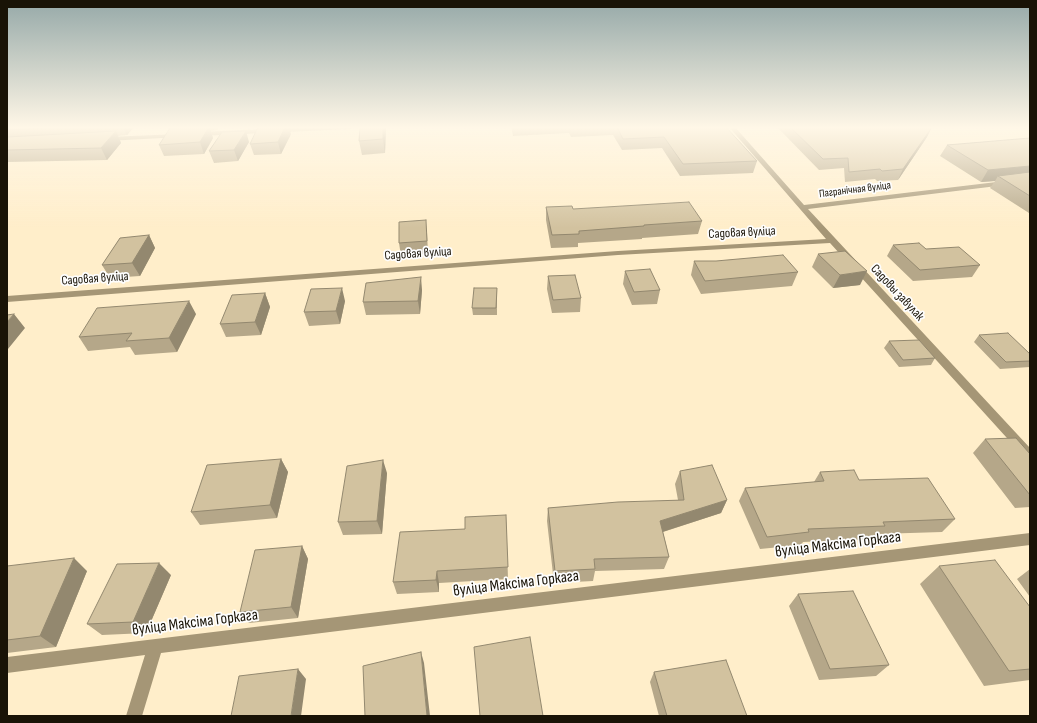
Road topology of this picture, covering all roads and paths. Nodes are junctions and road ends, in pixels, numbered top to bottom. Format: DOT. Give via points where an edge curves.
graph roads {
  1 [pos="762,161"];
  2 [pos="1030,180"];
  3 [pos="803,207"];
  4 [pos="832,241"];
  5 [pos="7,299"];
  6 [pos="1030,456"];
  7 [pos="1030,539"];
  8 [pos="156,646"];
  9 [pos="7,665"];
  10 [pos="134,716"];
  1 -- 3 [label="street, Садовы завулак"];
  2 -- 3 [label="street, Пагранічная вуліца"];
  3 -- 4 [label="street, Садовы завулак"];
  4 -- 5 [label="street, Садовая вуліца" via="618,253"];
  4 -- 6 [label="street, Садовы завулак"];
  7 -- 8 [label="street, вуліца Максіма Горкага"];
  8 -- 9 [label="street, вуліца Максіма Горкага"];
  8 -- 10 [label="street"];
}
